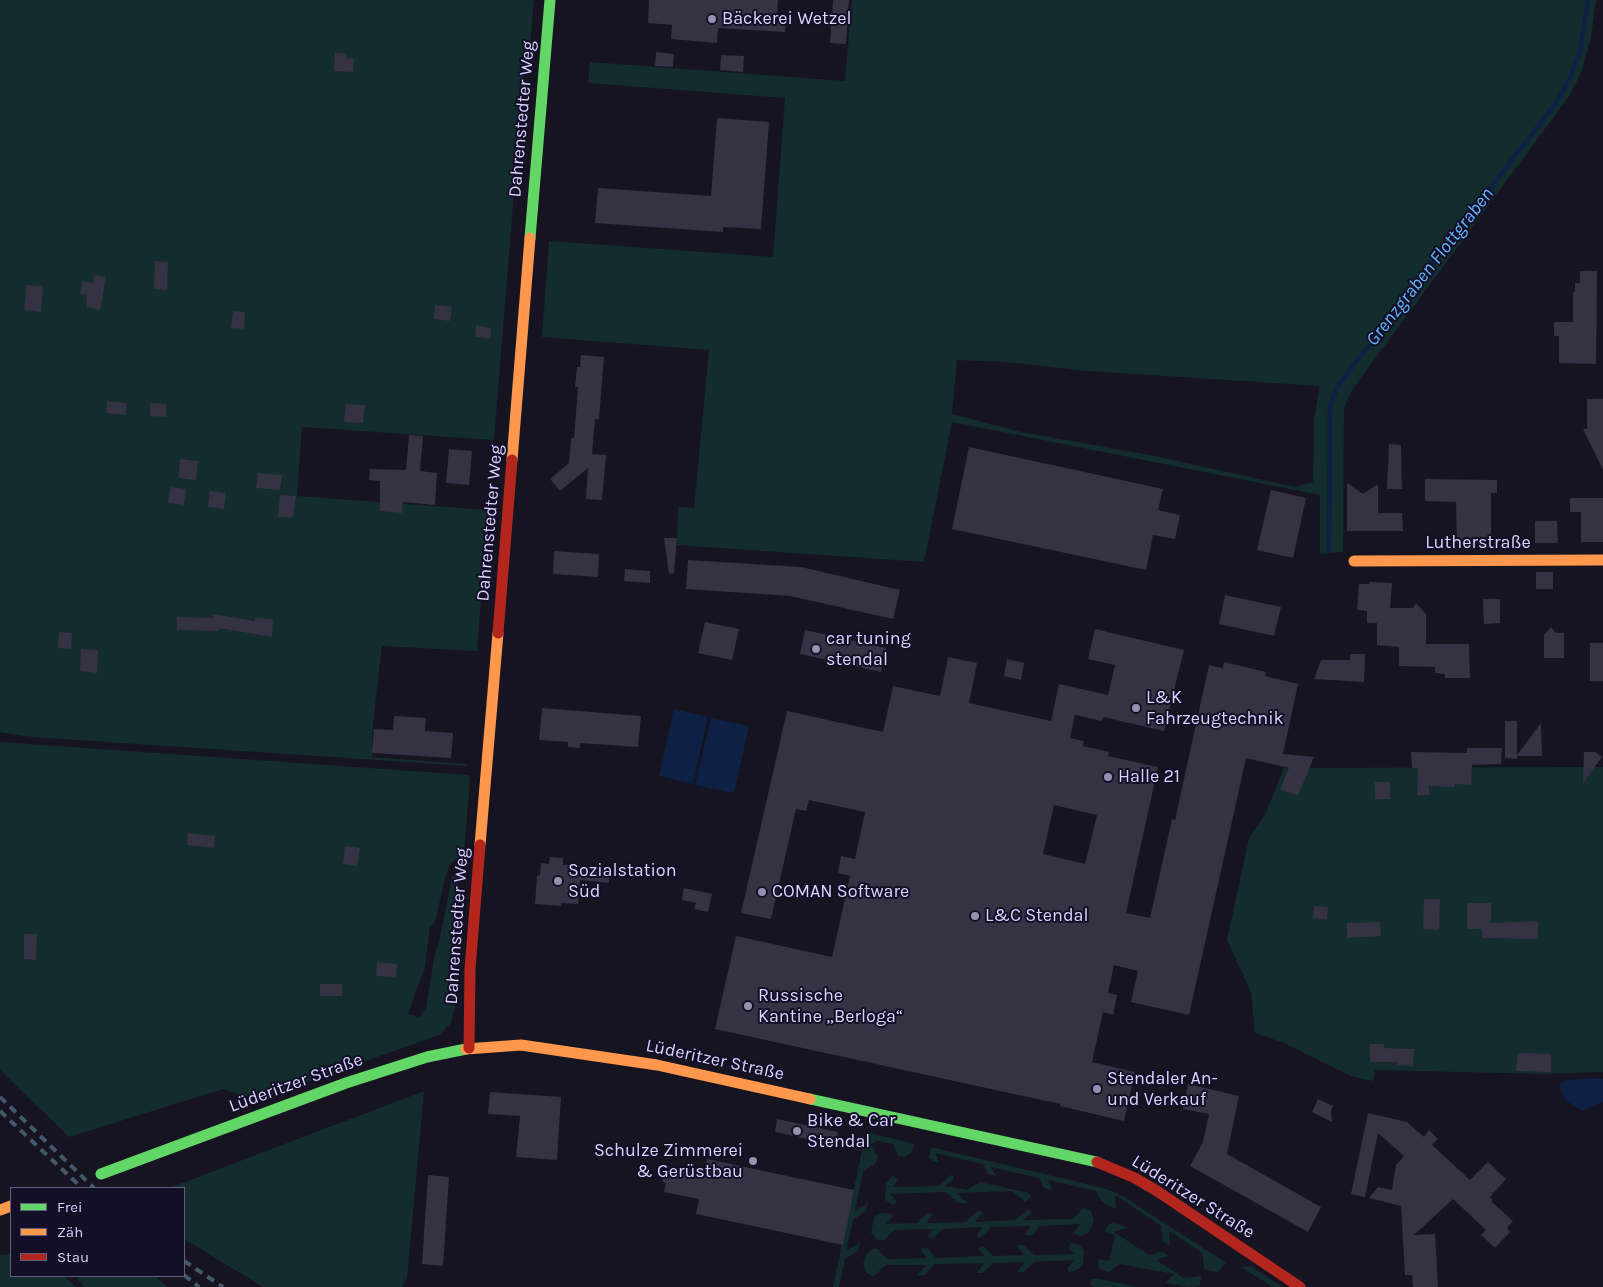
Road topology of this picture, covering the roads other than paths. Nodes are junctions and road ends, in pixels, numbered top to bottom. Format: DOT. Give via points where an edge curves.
graph roads {
  1 [pos="550,0"];
  2 [pos="1603,560"];
  3 [pos="1354,561"];
  4 [pos="469,1048"];
  5 [pos="101,1174"];
  6 [pos="1300,1287"];
  1 -- 4 [label="street, Dahrenstedter Weg" via="470,969"];
  2 -- 3 [label="street, Lutherstraße"];
  4 -- 5 [label="street, Lüderitzer Straße" via="427,1057 355,1080"];
  4 -- 6 [label="street, Lüderitzer Straße" via="521,1046 613,1057 1096,1162 1157,1191"];
}
